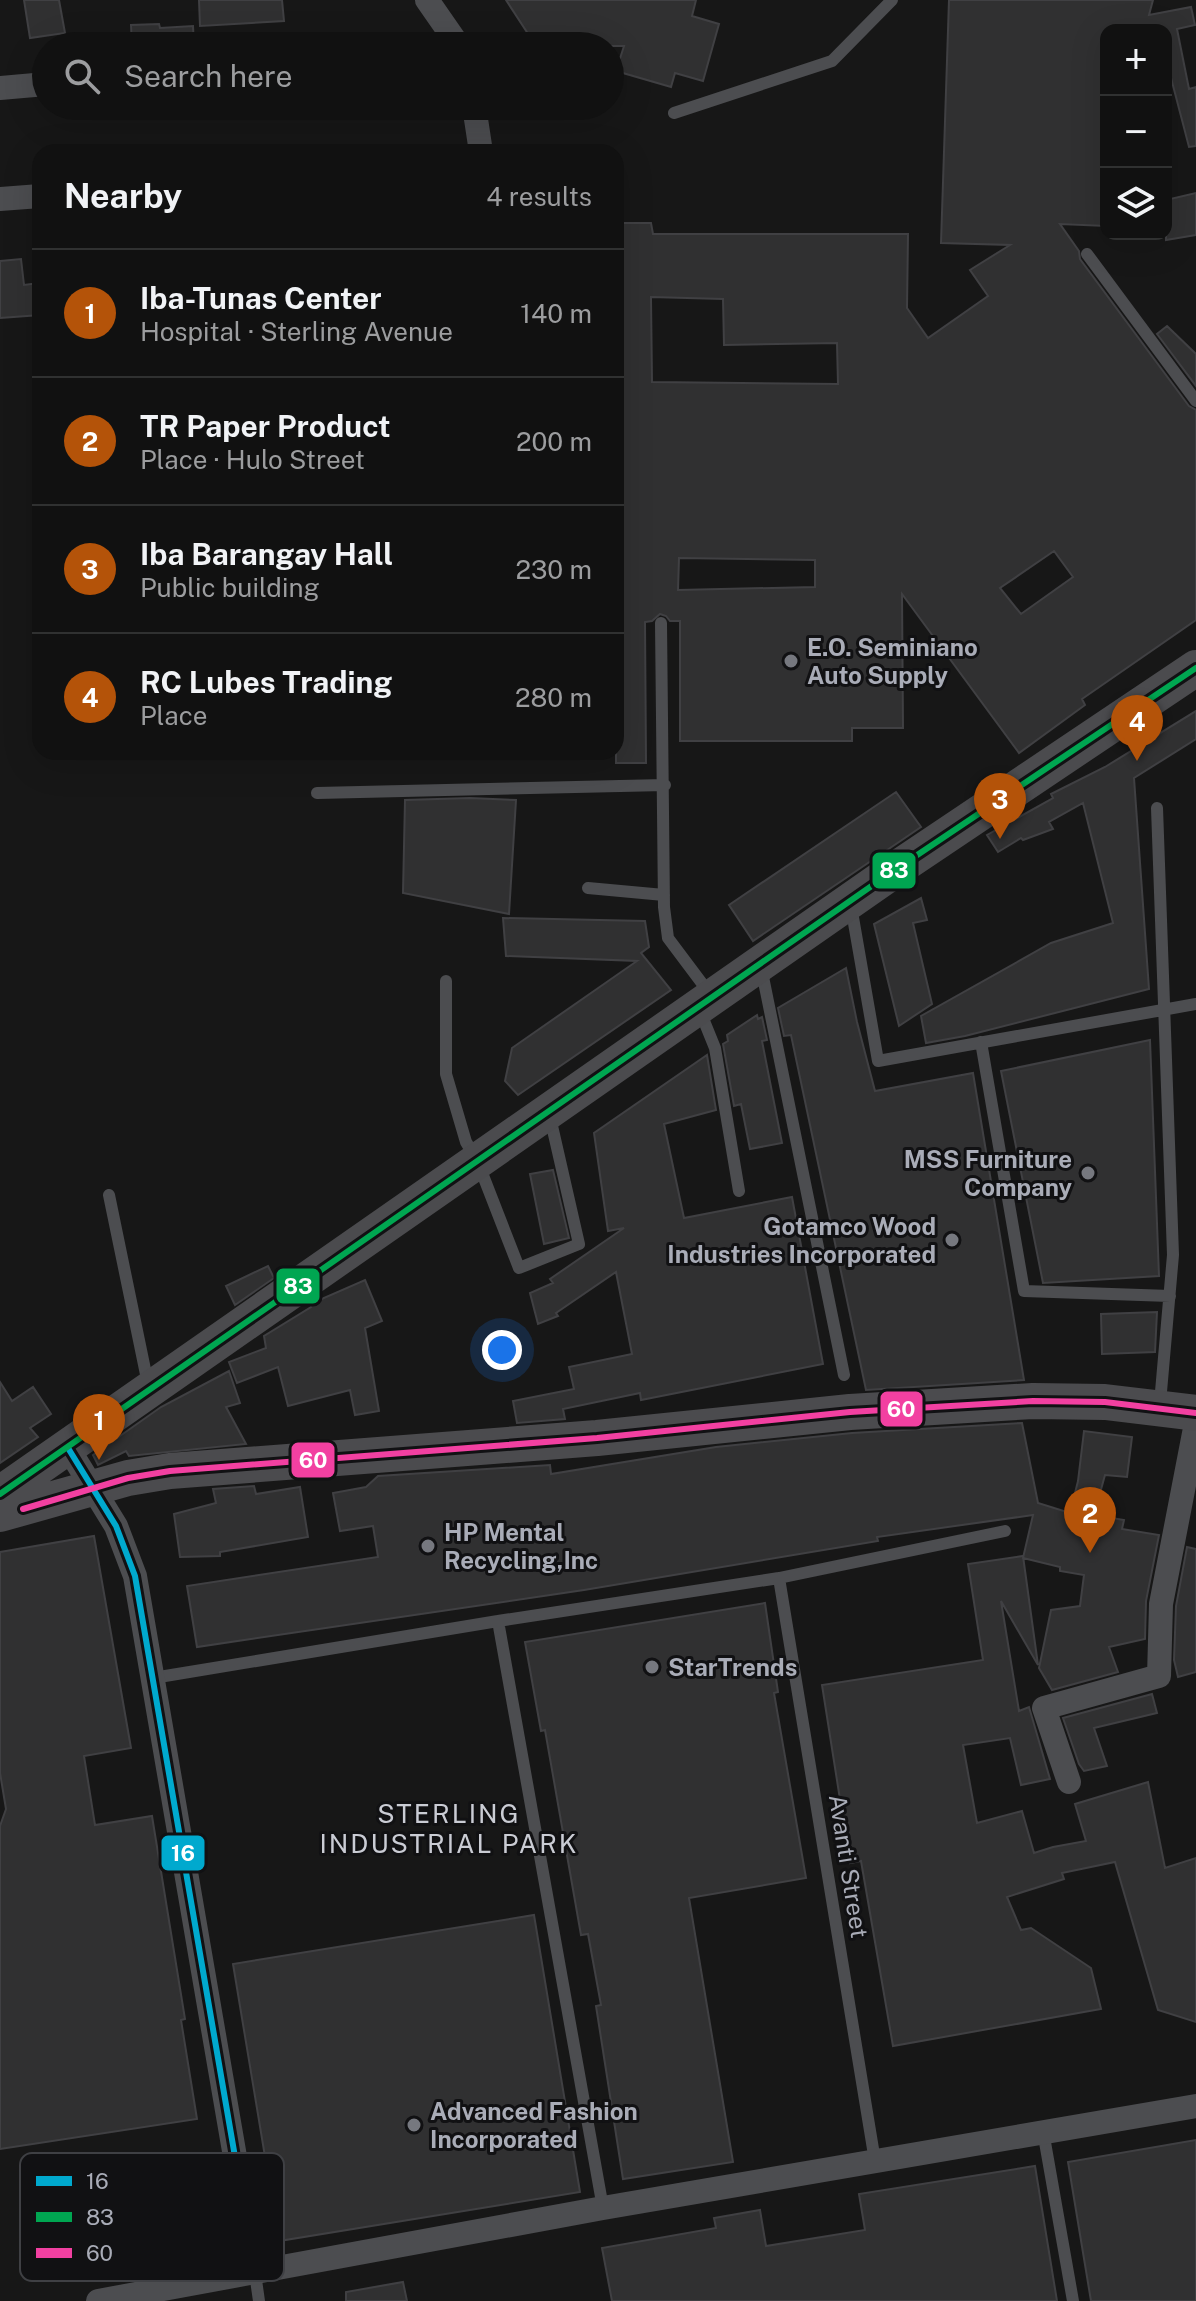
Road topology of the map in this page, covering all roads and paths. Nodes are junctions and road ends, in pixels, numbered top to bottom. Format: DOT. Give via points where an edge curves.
graph roads {
  1 [pos="427,0"];
  2 [pos="892,0"];
  3 [pos="449,32"];
  4 [pos="32,85"];
  5 [pos="0,88"];
  6 [pos="674,113"];
  7 [pos="476,120"];
  8 [pos="480,144"];
  9 [pos="32,197"];
  10 [pos="0,199"];
  11 [pos="1087,254"];
  12 [pos="1196,401"];
  13 [pos="661,623"];
  14 [pos="1196,668"];
  15 [pos="665,785"];
  16 [pos="317,793"];
  17 [pos="1157,808"];
  18 [pos="588,888"];
  19 [pos="664,895"];
  20 [pos="851,901"];
  21 [pos="760,964"];
  22 [pos="446,981"];
  23 [pos="705,1001"];
  24 [pos="1196,1004"];
  25 [pos="1164,1009"];
  26 [pos="981,1042"];
  27 [pos="549,1110"];
  28 [pos="477,1160"];
  29 [pos="739,1191"];
  30 [pos="109,1195"];
  31 [pos="1170,1296"];
  32 [pos="844,1375"];
  33 [pos="150,1390"];
  34 [pos="1159,1408"];
  35 [pos="1196,1413"];
  36 [pos="1196,1423"];
  37 [pos="68,1448"];
  38 [pos="93,1487"];
  39 [pos="0,1494"];
  40 [pos="0,1514"];
  41 [pos="1005,1531"];
  42 [pos="779,1578"];
  43 [pos="498,1621"];
  44 [pos="153,1678"];
  45 [pos="1069,1782"];
  46 [pos="1196,2106"];
  47 [pos="1043,2131"];
  48 [pos="234,2153"];
  49 [pos="875,2161"];
  50 [pos="603,2208"];
  51 [pos="284,2268"];
  52 [pos="210,2281"];
  53 [pos="256,2281"];
  54 [pos="98,2301"];
  55 [pos="259,2301"];
  56 [pos="1073,2301"];
  1 -- 3 [label="street"];
  2 -- 6 [label="lane" via="832,61"];
  4 -- 5 [label="street"];
  7 -- 8 [label="street"];
  9 -- 10 [label="street"];
  11 -- 12 [label="lane"];
  13 -- 15 [label="lane"];
  14 -- 20 [label="main road"];
  15 -- 16 [label="lane"];
  15 -- 19 [label="lane"];
  17 -- 25 [label="lane"];
  18 -- 19 [label="lane"];
  19 -- 23 [label="lane" via="668,938"];
  20 -- 21 [label="main road"];
  20 -- 26 [label="lane" via="878,1061"];
  21 -- 23 [label="main road"];
  21 -- 32 [label="lane"];
  22 -- 28 [label="lane" via="446,1074 466,1142"];
  23 -- 27 [label="main road"];
  23 -- 29 [label="lane"];
  24 -- 25 [label="lane"];
  25 -- 26 [label="lane"];
  25 -- 31 [label="lane"];
  26 -- 31 [label="lane" via="1024,1291"];
  27 -- 28 [label="main road"];
  27 -- 28 [label="lane" via="579,1244 519,1268"];
  28 -- 33 [label="main road"];
  30 -- 33 [label="lane"];
  31 -- 34 [label="lane"];
  33 -- 37 [label="main road"];
  34 -- 35 [label="main road"];
  34 -- 38 [label="main road" via="1033,1401 850,1412 597,1438 220,1465"];
  36 -- 45 [label="street" via="1161,1604 1159,1676 1044,1708"];
  37 -- 38 [label="street"];
  37 -- 39 [label="main road"];
  38 -- 40 [label="main road"];
  38 -- 44 [label="street" via="116,1526 135,1576"];
  41 -- 42 [label="lane"];
  42 -- 43 [label="lane"];
  42 -- 49 [label="lane, Avanti Street"];
  43 -- 44 [label="lane"];
  43 -- 50 [label="lane"];
  44 -- 48 [label="street"];
  46 -- 47 [label="street"];
  47 -- 49 [label="street"];
  47 -- 56 [label="lane"];
  49 -- 50 [label="street"];
  50 -- 51 [label="street"];
  52 -- 54 [label="street"];
  53 -- 55 [label="lane"];
}
